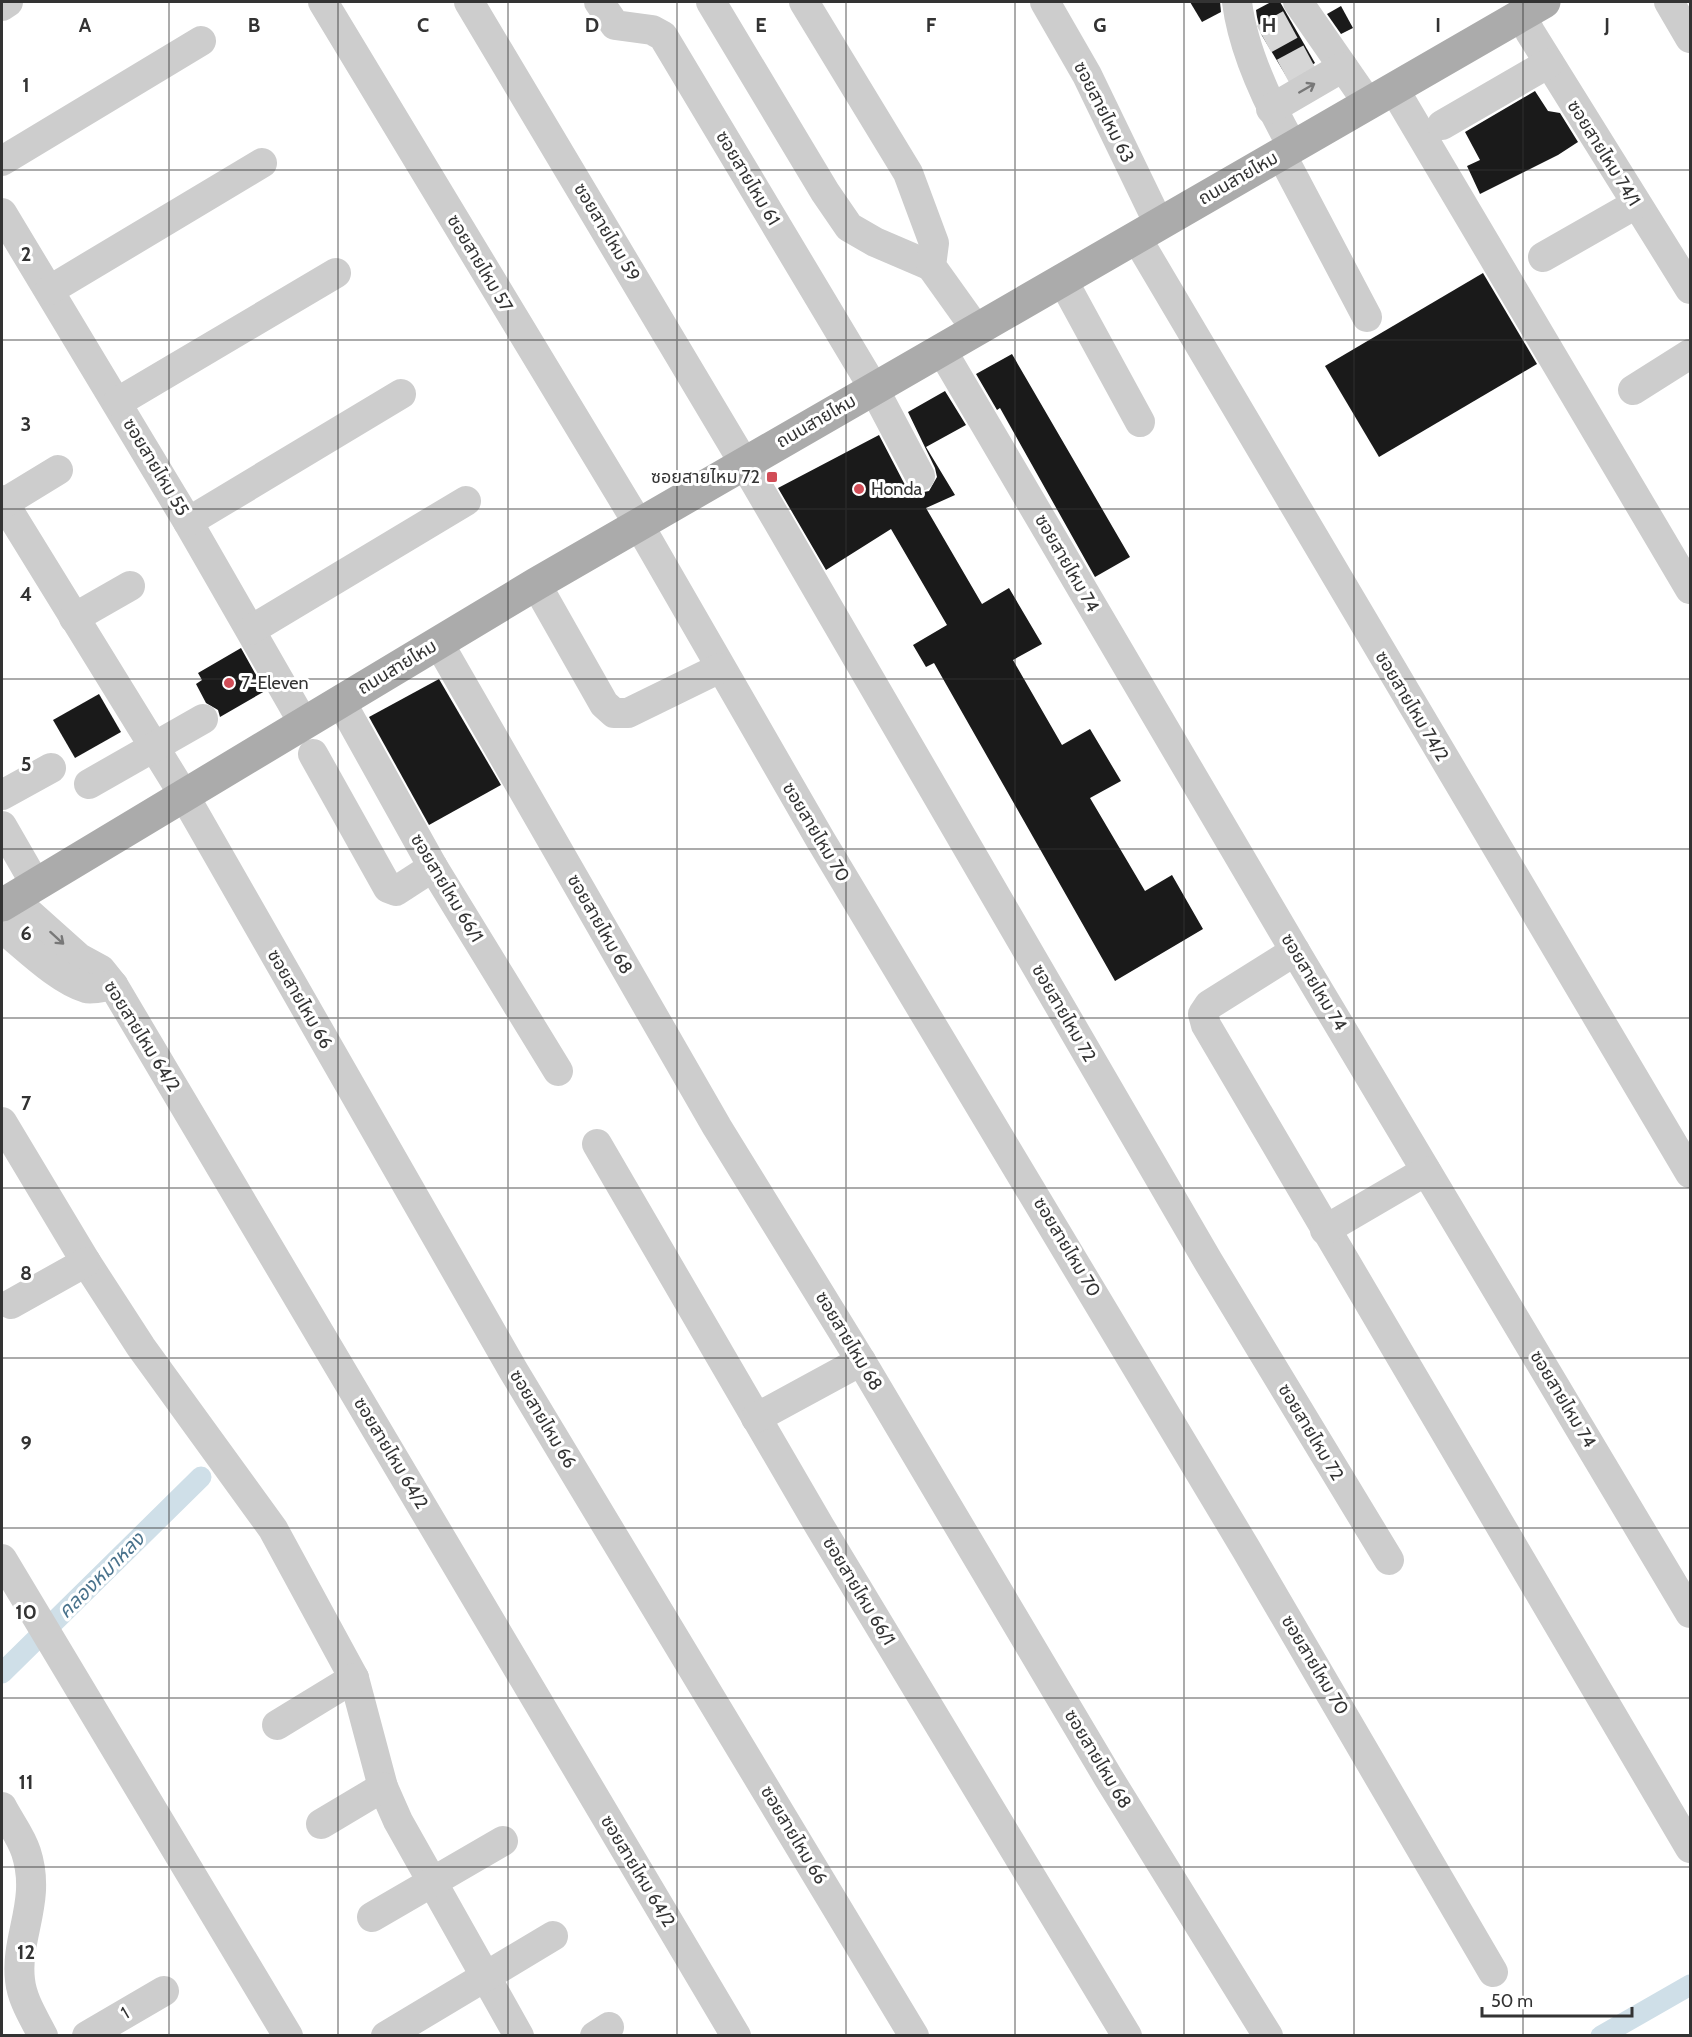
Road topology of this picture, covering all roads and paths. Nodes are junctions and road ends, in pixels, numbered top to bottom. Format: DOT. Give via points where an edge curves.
graph roads {
  1 [pos="8,2"];
  2 [pos="323,2"];
  3 [pos="469,2"];
  4 [pos="599,2"];
  5 [pos="711,2"];
  6 [pos="804,2"];
  7 [pos="1045,2"];
  8 [pos="1237,2"];
  9 [pos="1669,2"];
  10 [pos="2,6"];
  11 [pos="1533,8"];
  12 [pos="1299,13"];
  13 [pos="1690,38"];
  14 [pos="201,41"];
  15 [pos="1328,58"];
  16 [pos="1549,63"];
  17 [pos="1273,89"];
  18 [pos="1381,96"];
  19 [pos="1442,124"];
  20 [pos="1287,150"];
  21 [pos="2,161"];
  22 [pos="262,163"];
  23 [pos="1636,204"];
  24 [pos="2,213"];
  25 [pos="1148,230"];
  26 [pos="1543,257"];
  27 [pos="931,266"];
  28 [pos="336,273"];
  29 [pos="1062,279"];
  30 [pos="1690,289"];
  31 [pos="50,290"];
  32 [pos="1367,317"];
  33 [pos="976,329"];
  34 [pos="941,349"];
  35 [pos="1690,354"];
  36 [pos="873,387"];
  37 [pos="1633,390"];
  38 [pos="401,394"];
  39 [pos="118,402"];
  40 [pos="1140,422"];
  41 [pos="744,463"];
  42 [pos="58,470"];
  43 [pos="920,476"];
  44 [pos="3,501"];
  45 [pos="466,501"];
  46 [pos="188,522"];
  47 [pos="639,525"];
  48 [pos="536,584"];
  49 [pos="130,586"];
  50 [pos="1690,589"];
  51 [pos="74,618"];
  52 [pos="251,630"];
  53 [pos="438,642"];
  54 [pos="720,668"];
  55 [pos="341,702"];
  56 [pos="203,719"];
  57 [pos="308,739"];
  58 [pos="153,747"];
  59 [pos="51,768"];
  60 [pos="89,784"];
  61 [pos="2,795"];
  62 [pos="184,796"];
  63 [pos="2,826"];
  64 [pos="433,867"];
  65 [pos="13,904"];
  66 [pos="1295,951"];
  67 [pos="558,1071"];
  68 [pos="2,1122"];
  69 [pos="597,1144"];
  70 [pos="1426,1171"];
  71 [pos="1690,1173"];
  72 [pos="1325,1230"];
  73 [pos="86,1262"];
  74 [pos="11,1304"];
  75 [pos="861,1361"];
  76 [pos="756,1418"];
  77 [pos="2,1559"];
  78 [pos="1389,1560"];
  79 [pos="1690,1613"];
  80 [pos="354,1678"];
  81 [pos="277,1725"];
  82 [pos="383,1787"];
  83 [pos="5,1823"];
  84 [pos="321,1824"];
  85 [pos="502,1841"];
  86 [pos="1690,1848"];
  87 [pos="431,1881"];
  88 [pos="372,1917"];
  89 [pos="553,1936"];
  90 [pos="10,1966"];
  91 [pos="1493,1972"];
  92 [pos="485,1976"];
  93 [pos="164,1991"];
  94 [pos="43,2036"];
  95 [pos="87,2036"];
  96 [pos="288,2036"];
  97 [pos="386,2036"];
  98 [pos="519,2036"];
  99 [pos="736,2036"];
  100 [pos="914,2036"];
  101 [pos="1127,2036"];
  102 [pos="1268,2036"];
  1 -- 10 [label="street"];
  2 -- 47 [label="street, ซอยสายไหม 57"];
  3 -- 41 [label="street, ซอยสายไหม 59"];
  4 -- 36 [label="street, ซอยสายไหม 61" via="615,25 652,30 663,36"];
  5 -- 27 [label="street" via="849,227"];
  6 -- 27 [label="street" via="908,172 934,243"];
  7 -- 25 [label="street, ซอยสายไหม 63" via="1087,75"];
  8 -- 17 [label="street" via="1239,20 1257,43"];
  9 -- 13 [label="street"];
  11 -- 16 [label="street, ซอยสายไหม 74/1"];
  11 -- 18 [label="main road, ถนนสายไหม"];
  12 -- 15 [label="street"];
  14 -- 21 [label="street"];
  17 -- 15 [label="street, one-way"];
  15 -- 18 [label="street"];
  16 -- 19 [label="street"];
  16 -- 23 [label="street, ซอยสายไหม 74/1"];
  17 -- 20 [label="street"];
  18 -- 20 [label="main road, ถนนสายไหม"];
  18 -- 50 [label="street"];
  20 -- 25 [label="main road, ถนนสายไหม"];
  20 -- 32 [label="street"];
  22 -- 31 [label="street"];
  23 -- 26 [label="street"];
  23 -- 30 [label="street, ซอยสายไหม 74/1"];
  24 -- 31 [label="street, ซอยสายไหม 55"];
  25 -- 29 [label="main road, ถนนสายไหม"];
  25 -- 71 [label="street, ซอยสายไหม 74/2"];
  27 -- 33 [label="street"];
  28 -- 39 [label="street"];
  29 -- 33 [label="main road, ถนนสายไหม"];
  29 -- 40 [label="street"];
  31 -- 39 [label="street, ซอยสายไหม 55"];
  33 -- 34 [label="main road, ถนนสายไหม"];
  34 -- 36 [label="main road, ถนนสายไหม"];
  34 -- 66 [label="street, ซอยสายไหม 74"];
  35 -- 37 [label="street"];
  36 -- 41 [label="main road, ถนนสายไหม"];
  36 -- 43 [label="street, ซอยสายไหม 61"];
  38 -- 46 [label="street"];
  39 -- 46 [label="street, ซอยสายไหม 55"];
  41 -- 47 [label="main road, ถนนสายไหม"];
  41 -- 78 [label="street, ซอยสายไหม 72" via="1208,1261"];
  42 -- 44 [label="street"];
  44 -- 51 [label="street, ซอยสายไหม 66"];
  45 -- 52 [label="street"];
  46 -- 52 [label="street, ซอยสายไหม 55"];
  47 -- 48 [label="main road, ถนนสายไหม"];
  47 -- 54 [label="street, ซอยสายไหม 70"];
  48 -- 53 [label="main road, ถนนสายไหม"];
  48 -- 54 [label="street" via="603,704 614,713 628,713"];
  49 -- 51 [label="street"];
  51 -- 58 [label="street, ซอยสายไหม 66"];
  52 -- 57 [label="street, ซอยสายไหม 55"];
  53 -- 55 [label="main road, ถนนสายไหม"];
  53 -- 75 [label="street, ซอยสายไหม 68" via="717,1127"];
  54 -- 91 [label="street, ซอยสายไหม 70" via="1234,1529"];
  55 -- 57 [label="main road, ถนนสายไหม"];
  55 -- 64 [label="street, ซอยสายไหม 66/1"];
  56 -- 58 [label="street"];
  57 -- 62 [label="main road, ถนนสายไหม"];
  57 -- 64 [label="street, ซอยสายไหม 55" via="391,891"];
  58 -- 60 [label="street"];
  58 -- 62 [label="street, ซอยสายไหม 66"];
  59 -- 61 [label="street"];
  62 -- 65 [label="main road, ถนนสายไหม"];
  62 -- 100 [label="street, ซอยสายไหม 66" via="513,1370"];
  63 -- 65 [label="street, ซอยสายไหม 64/2"];
  64 -- 67 [label="street, ซอยสายไหม 66/1"];
  65 -- 99 [label="street, ซอยสายไหม 64/2" via="79,958 100,970 113,985"];
  66 -- 70 [label="street, ซอยสายไหม 74"];
  66 -- 72 [label="street" via="1209,1005 1203,1014"];
  68 -- 73 [label="street"];
  69 -- 76 [label="street, ซอยสายไหม 66/1"];
  70 -- 72 [label="street"];
  70 -- 79 [label="street, ซอยสายไหม 74"];
  72 -- 86 [label="street"];
  73 -- 74 [label="street"];
  73 -- 80 [label="street" via="141,1347 273,1529"];
  75 -- 76 [label="street"];
  75 -- 102 [label="street, ซอยสายไหม 68" via="1102,1767"];
  76 -- 101 [label="street, ซอยสายไหม 66/1"];
  77 -- 96 [label="street"];
  80 -- 81 [label="street"];
  80 -- 82 [label="street"];
  82 -- 84 [label="street"];
  82 -- 87 [label="street"];
  83 -- 90 [label="street" via="26,1851 32,1906"];
  85 -- 87 [label="street"];
  87 -- 88 [label="street"];
  87 -- 92 [label="street"];
  89 -- 92 [label="street"];
  90 -- 94 [label="street"];
  92 -- 97 [label="street"];
  92 -- 98 [label="street"];
  93 -- 95 [label="street, 1"];
}
